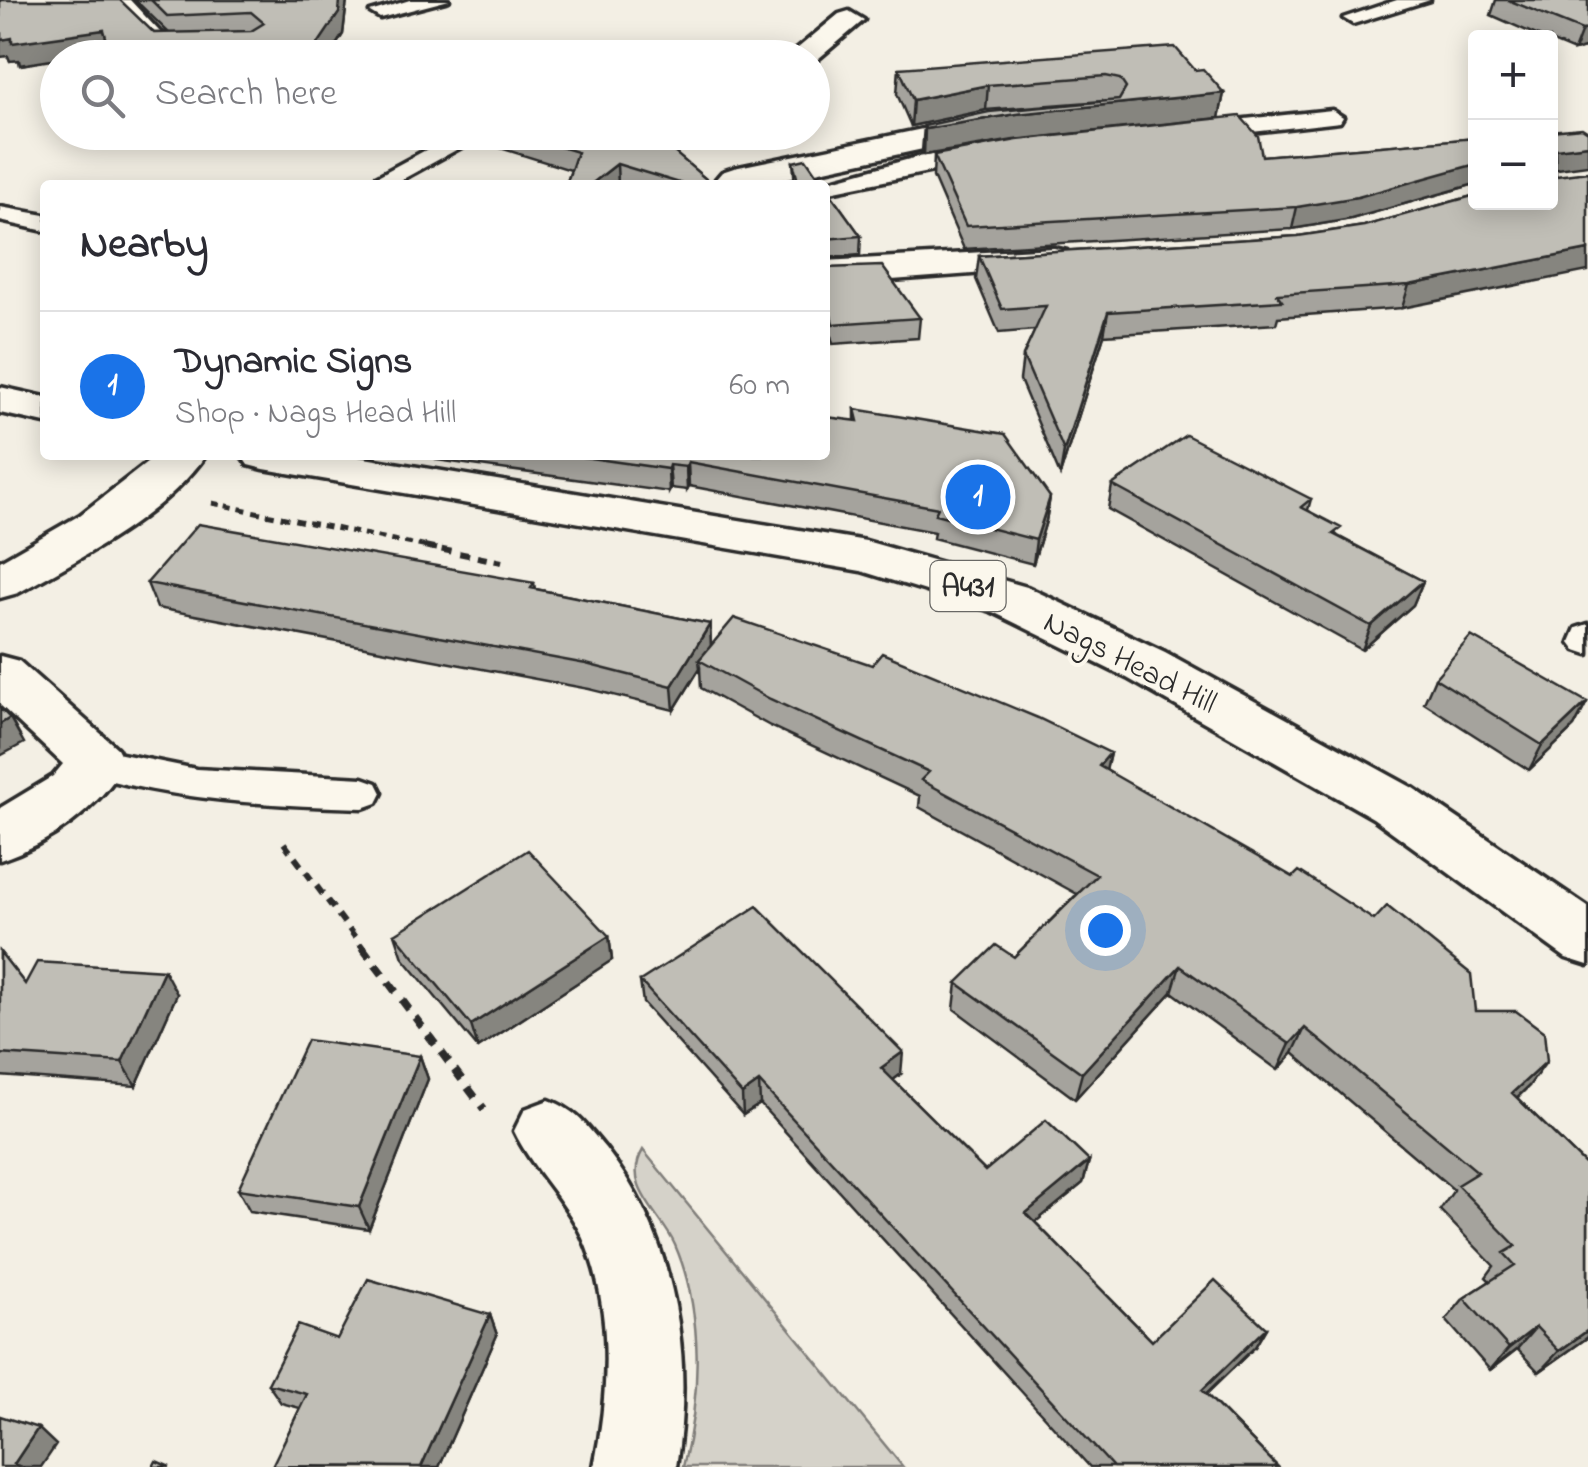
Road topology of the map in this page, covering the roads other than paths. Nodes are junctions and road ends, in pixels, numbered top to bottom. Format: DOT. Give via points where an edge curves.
graph roads {
  1 [pos="118,0"];
  2 [pos="439,0"];
  3 [pos="1420,0"];
  4 [pos="380,12"];
  5 [pos="1353,18"];
  6 [pos="849,20"];
  7 [pos="160,40"];
  8 [pos="824,40"];
  9 [pos="1332,117"];
  10 [pos="1174,134"];
  11 [pos="1021,136"];
  12 [pos="442,150"];
  13 [pos="750,150"];
  14 [pos="383,180"];
  15 [pos="731,180"];
  16 [pos="739,180"];
  17 [pos="830,185"];
  18 [pos="0,214"];
  19 [pos="40,222"];
  20 [pos="1098,256"];
  21 [pos="830,273"];
  22 [pos="0,400"];
  23 [pos="40,409"];
  24 [pos="178,460"];
  25 [pos="294,460"];
  26 [pos="0,582"];
  27 [pos="0,674"];
  28 [pos="97,763"];
  29 [pos="363,793"];
  30 [pos="0,837"];
  31 [pos="1588,940"];
  32 [pos="549,1131"];
  33 [pos="635,1467"];
  1 -- 7 [label="lane"];
  2 -- 4 [label="lane"];
  3 -- 5 [label="lane"];
  6 -- 8 [label="street"];
  9 -- 10 [label="lane"];
  11 -- 16 [label="street" via="986,124"];
  11 -- 17 [label="lane"];
  12 -- 14 [label="lane"];
  13 -- 15 [label="street"];
  18 -- 19 [label="lane"];
  20 -- 21 [label="street"];
  22 -- 23 [label="street"];
  24 -- 26 [label="street" via="80,540"];
  25 -- 31 [label="street, Nags Head Hill / A431" via="866,556 1009,599 1146,665 1393,803"];
  27 -- 28 [label="street"];
  28 -- 29 [label="lane" via="244,790"];
  28 -- 30 [label="street" via="73,792"];
  32 -- 33 [label="street" via="617,1230 641,1320 645,1420"];
}
